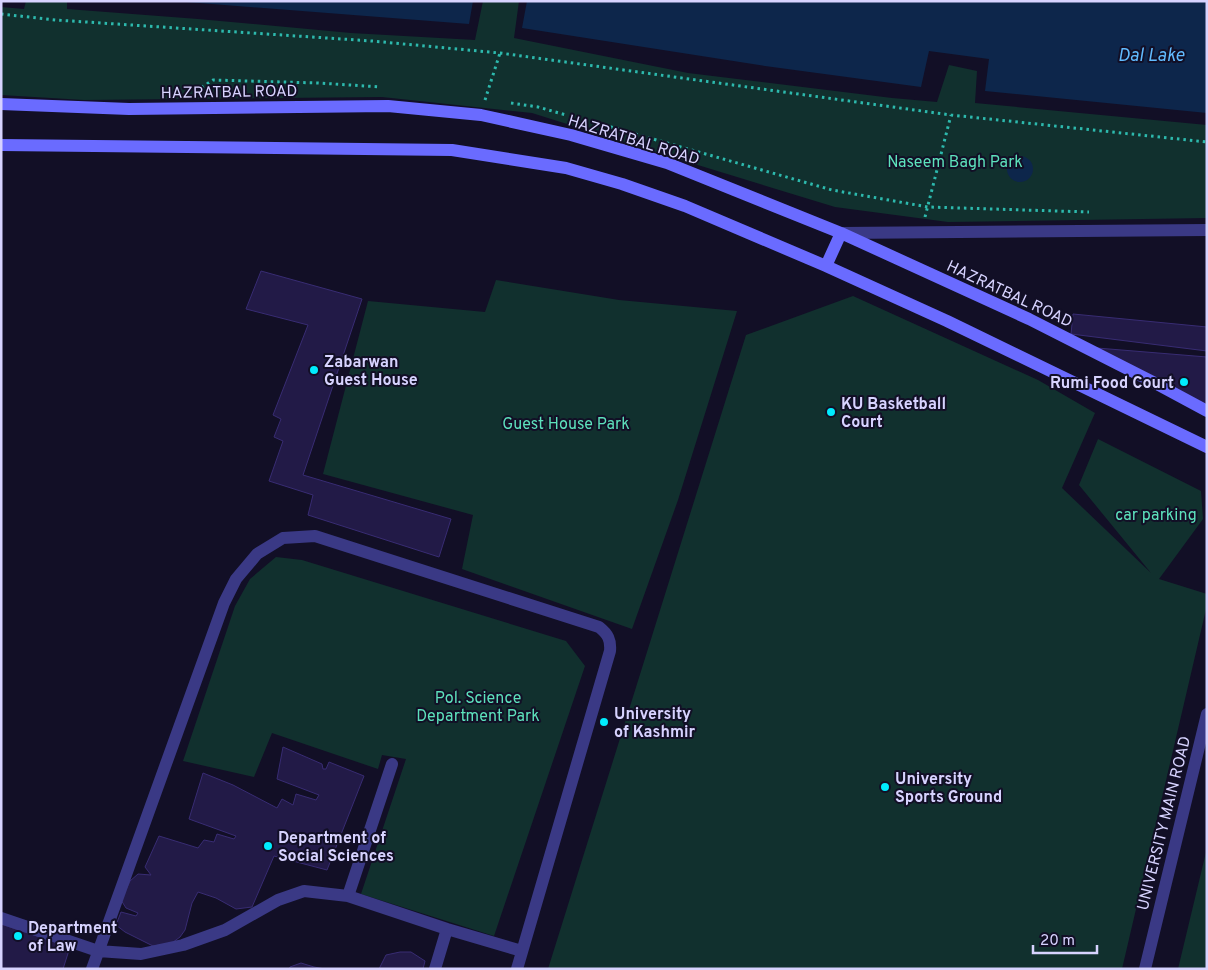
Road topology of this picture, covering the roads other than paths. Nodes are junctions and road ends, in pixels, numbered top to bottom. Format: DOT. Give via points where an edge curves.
graph roads {
  1 [pos="1,104"];
  2 [pos="1,145"];
  3 [pos="1207,230"];
  4 [pos="841,232"];
  5 [pos="826,266"];
  6 [pos="1207,411"];
  7 [pos="1207,447"];
  8 [pos="1207,714"];
  9 [pos="392,764"];
  10 [pos="348,896"];
  11 [pos="1,918"];
  12 [pos="447,929"];
  13 [pos="98,950"];
  14 [pos="522,951"];
  15 [pos="92,969"];
  16 [pos="435,969"];
  17 [pos="517,969"];
  18 [pos="1145,969"];
  1 -- 4 [label="main road, HAZRATBAL ROAD" via="129,109 388,106 482,115 571,135 667,163"];
  2 -- 5 [label="main road" via="452,150 566,168 622,184 685,206"];
  3 -- 4 [label="street"];
  4 -- 5 [label="main road"];
  4 -- 6 [label="main road, HAZRATBAL ROAD" via="1029,319"];
  5 -- 7 [label="main road"];
  8 -- 18 [label="street, UNIVERSITY MAIN ROAD"];
  9 -- 10 [label="street"];
  10 -- 12 [label="street"];
  10 -- 13 [label="street" via="304,891 278,900 225,930 183,945 141,954"];
  11 -- 13 [label="street"];
  12 -- 14 [label="street"];
  12 -- 16 [label="street"];
  13 -- 14 [label="street" via="224,603 236,579 257,554 284,538 315,536 599,627 606,633 610,651"];
  13 -- 15 [label="street"];
  14 -- 17 [label="street"];
}
